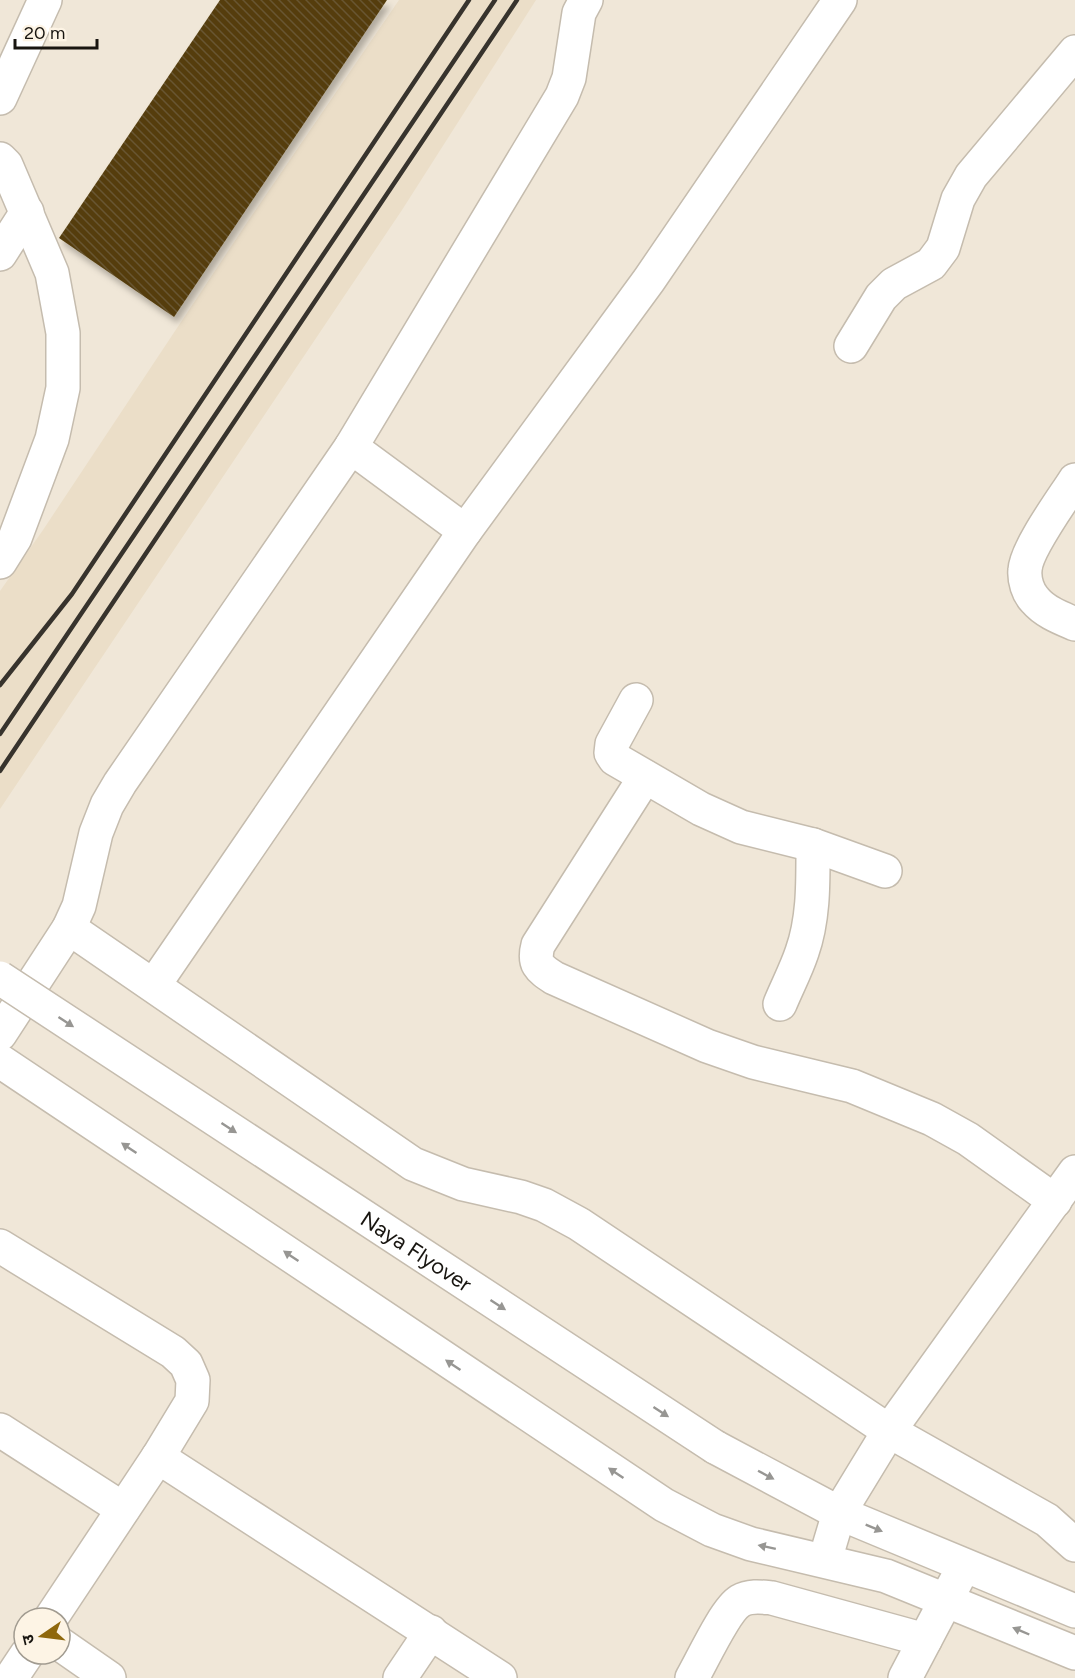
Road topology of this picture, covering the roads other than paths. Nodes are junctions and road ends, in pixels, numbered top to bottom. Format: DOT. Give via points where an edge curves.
graph roads {
  1 [pos="45,0"];
  2 [pos="585,0"];
  3 [pos="840,0"];
  4 [pos="1075,52"];
  5 [pos="0,98"];
  6 [pos="0,159"];
  7 [pos="27,212"];
  8 [pos="0,254"];
  9 [pos="851,346"];
  10 [pos="351,447"];
  11 [pos="1075,480"];
  12 [pos="465,531"];
  13 [pos="0,562"];
  14 [pos="1075,624"];
  15 [pos="636,700"];
  16 [pos="645,777"];
  17 [pos="813,845"];
  18 [pos="885,871"];
  19 [pos="69,928"];
  20 [pos="0,978"];
  21 [pos="154,986"];
  22 [pos="780,1004"];
  23 [pos="0,1034"];
  24 [pos="0,1062"];
  25 [pos="1075,1172"];
  26 [pos="1055,1202"];
  27 [pos="0,1246"];
  28 [pos="0,1430"];
  29 [pos="889,1431"];
  30 [pos="158,1456"];
  31 [pos="123,1509"];
  32 [pos="838,1513"];
  33 [pos="1075,1545"];
  34 [pos="825,1560"];
  35 [pos="964,1566"];
  36 [pos="946,1600"];
  37 [pos="59,1606"];
  38 [pos="1075,1611"];
  39 [pos="430,1632"];
  40 [pos="925,1640"];
  41 [pos="72,1652"];
  42 [pos="1075,1653"];
  43 [pos="109,1678"];
  44 [pos="400,1678"];
  45 [pos="500,1678"];
  46 [pos="692,1678"];
  47 [pos="905,1678"];
  1 -- 5 [label="street"];
  2 -- 10 [label="street" via="562,96"];
  3 -- 12 [label="street" via="649,280"];
  4 -- 9 [label="street" via="971,176 958,199 943,248 931,264 894,284 881,297"];
  6 -- 7 [label="street"];
  7 -- 8 [label="street"];
  7 -- 13 [label="street" via="52,273 63,333 63,388 52,439 15,538"];
  10 -- 12 [label="street"];
  10 -- 19 [label="street" via="107,805 96,833 80,906"];
  11 -- 14 [label="street" via="1030,553 1025,569 1034,600"];
  12 -- 21 [label="street"];
  15 -- 16 [label="street" via="611,753"];
  16 -- 17 [label="street" via="741,827"];
  16 -- 26 [label="street" via="538,945 535,956 543,971 707,1046 753,1062 852,1086 932,1119 968,1139"];
  17 -- 18 [label="street"];
  17 -- 22 [label="street" via="813,895 807,932"];
  19 -- 21 [label="street"];
  19 -- 23 [label="street"];
  20 -- 32 [label="street, Naya Flyover, one-way, bridge" via="715,1447"];
  21 -- 29 [label="street" via="413,1164 463,1184 544,1205 579,1224"];
  34 -- 24 [label="street, one-way" via="751,1544 712,1530 664,1505"];
  25 -- 26 [label="street"];
  26 -- 29 [label="street"];
  27 -- 30 [label="street" via="173,1352 186,1364 193,1380 192,1401"];
  28 -- 31 [label="street"];
  29 -- 32 [label="street"];
  29 -- 33 [label="street" via="1047,1520"];
  30 -- 31 [label="street"];
  30 -- 39 [label="street"];
  31 -- 37 [label="street"];
  32 -- 34 [label="street"];
  32 -- 35 [label="street, Naya Flyover, one-way"];
  34 -- 36 [label="street" via="886,1576"];
  35 -- 36 [label="street"];
  35 -- 38 [label="street, Naya Flyover"];
  36 -- 40 [label="street"];
  42 -- 36 [label="street, one-way"];
  39 -- 44 [label="street"];
  39 -- 45 [label="street"];
  40 -- 46 [label="street" via="757,1596 740,1601 728,1613"];
  40 -- 47 [label="street"];
  41 -- 43 [label="street"];
}
